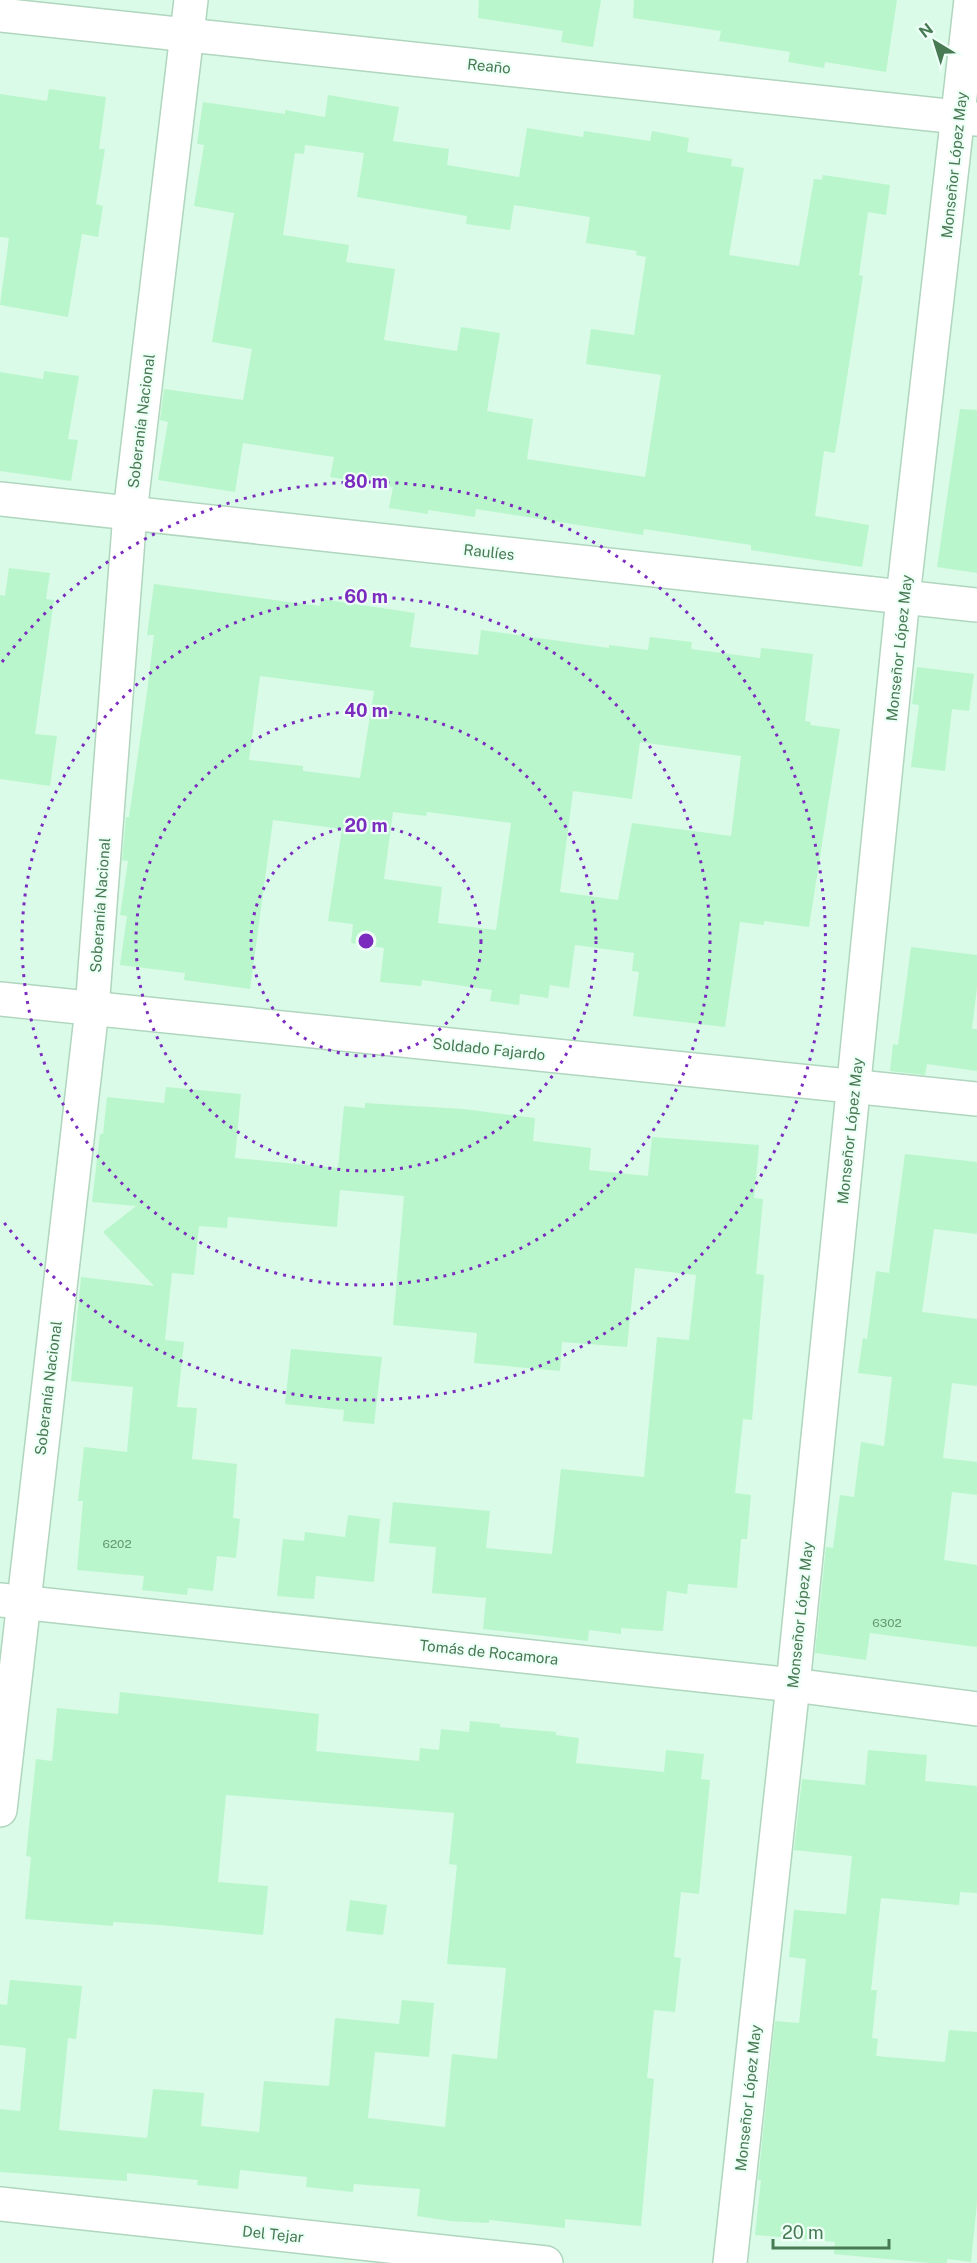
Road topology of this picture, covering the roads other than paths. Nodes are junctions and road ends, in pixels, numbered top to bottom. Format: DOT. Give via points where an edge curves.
graph roads {
  1 [pos="191,0"];
  2 [pos="971,0"];
  3 [pos="0,15"];
  4 [pos="187,34"];
  5 [pos="968,118"];
  6 [pos="0,499"];
  7 [pos="130,513"];
  8 [pos="903,597"];
  9 [pos="977,605"];
  10 [pos="0,999"];
  11 [pos="92,1009"];
  12 [pos="855,1086"];
  13 [pos="977,1100"];
  14 [pos="12,1601"];
  15 [pos="793,1685"];
  16 [pos="977,1709"];
  17 [pos="0,1810"];
  18 [pos="0,2204"];
  19 [pos="546,2263"];
  20 [pos="730,2263"];
  1 -- 4 [label="street, Soberanía Nacional"];
  2 -- 5 [label="street, Monseñor López May"];
  3 -- 4 [label="street, Reaño"];
  4 -- 5 [label="street, Reaño"];
  4 -- 7 [label="street, Soberanía Nacional"];
  5 -- 8 [label="street, Monseñor López May"];
  6 -- 7 [label="street, Raulíes"];
  7 -- 8 [label="street, Raulíes"];
  7 -- 11 [label="street, Soberanía Nacional"];
  8 -- 9 [label="street, Raulíes"];
  8 -- 12 [label="street, Monseñor López May"];
  10 -- 11 [label="street, Soldado Fajardo"];
  11 -- 12 [label="street, Soldado Fajardo"];
  11 -- 14 [label="street, Soberanía Nacional"];
  12 -- 13 [label="street, Soldado Fajardo"];
  12 -- 15 [label="street, Monseñor López May"];
  14 -- 15 [label="street, Tomás de Rocamora"];
  14 -- 17 [label="street, Soberanía Nacional"];
  15 -- 16 [label="street, Tomás de Rocamora"];
  15 -- 20 [label="street, Monseñor López May"];
  18 -- 19 [label="street, Del Tejar"];
}
